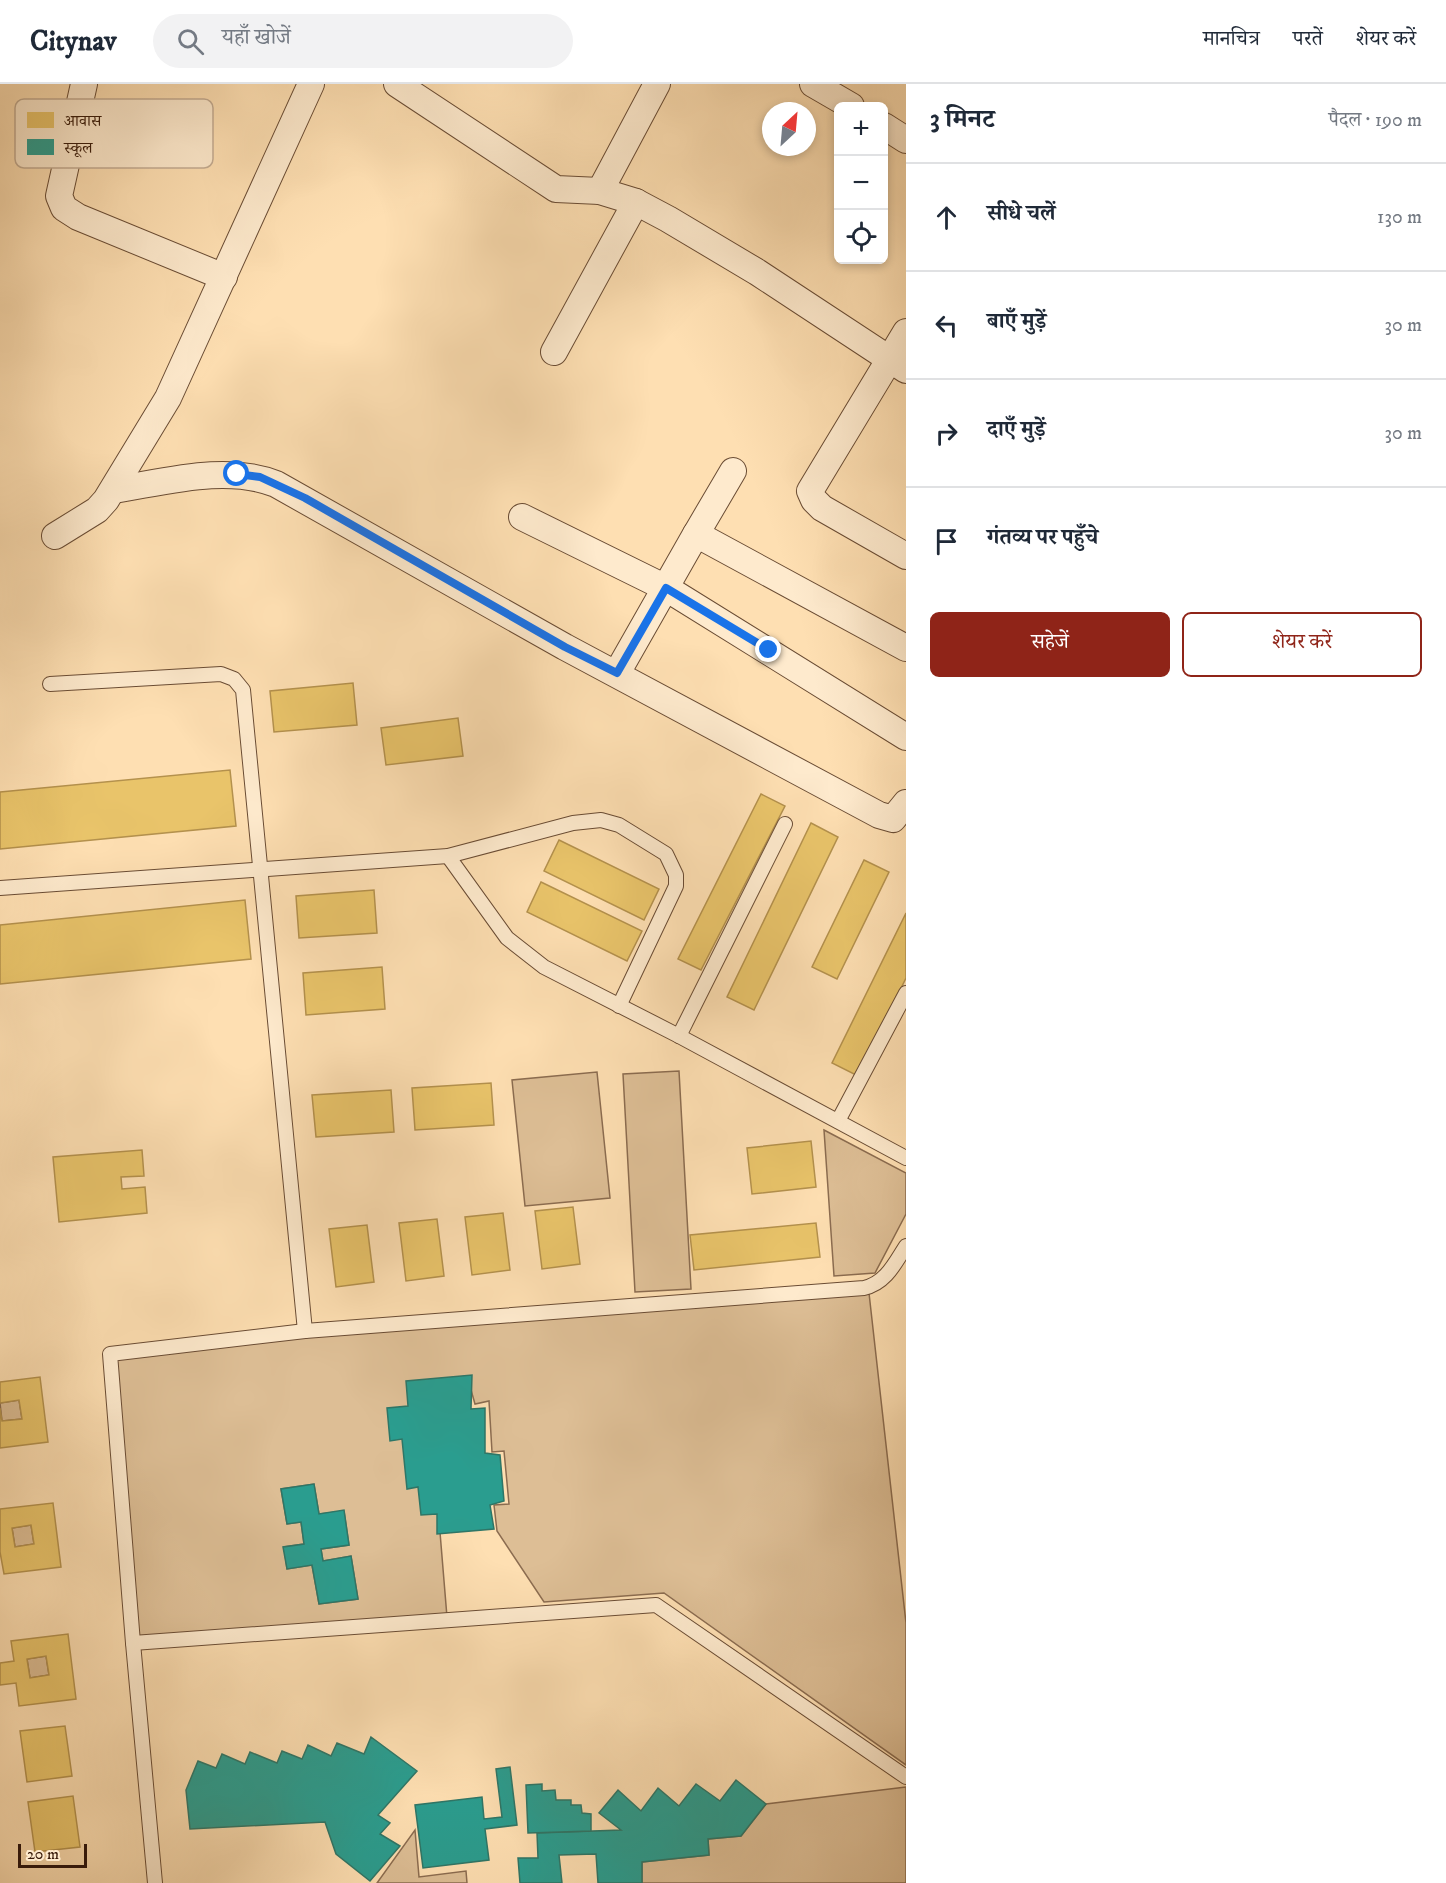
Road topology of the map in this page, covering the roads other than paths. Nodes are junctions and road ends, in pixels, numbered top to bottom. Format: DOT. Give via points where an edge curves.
graph roads {
  1 [pos="84,84"];
  2 [pos="311,84"];
  3 [pos="397,84"];
  4 [pos="657,84"];
  5 [pos="813,84"];
  6 [pos="81,99"];
  7 [pos="844,102"];
  8 [pos="888,129"];
  9 [pos="906,140"];
  10 [pos="65,168"];
  11 [pos="600,191"];
  12 [pos="636,202"];
  13 [pos="224,277"];
  14 [pos="906,332"];
  15 [pos="554,352"];
  16 [pos="898,365"];
  17 [pos="733,471"];
  18 [pos="112,490"];
  19 [pos="522,517"];
  20 [pos="696,534"];
  21 [pos="55,536"];
  22 [pos="906,556"];
  23 [pos="666,588"];
  24 [pos="906,648"];
  25 [pos="617,673"];
  26 [pos="50,684"];
  27 [pos="906,737"];
  28 [pos="906,803"];
  29 [pos="785,824"];
  30 [pos="448,856"];
  31 [pos="261,868"];
  32 [pos="0,888"];
  33 [pos="906,993"];
  34 [pos="619,1006"];
  35 [pos="679,1036"];
  36 [pos="838,1121"];
  37 [pos="906,1158"];
  38 [pos="906,1246"];
  39 [pos="305,1331"];
  40 [pos="132,1643"];
  41 [pos="906,1777"];
  42 [pos="155,1883"];
  1 -- 6 [label="street"];
  2 -- 13 [label="street"];
  3 -- 11 [label="street" via="556,189"];
  4 -- 11 [label="street"];
  5 -- 7 [label="street"];
  8 -- 9 [label="street"];
  10 -- 13 [label="street" via="59,196 64,208"];
  11 -- 12 [label="street"];
  12 -- 15 [label="street"];
  12 -- 16 [label="street" via="757,272"];
  13 -- 18 [label="street" via="168,398"];
  14 -- 16 [label="street"];
  16 -- 22 [label="street" via="810,491 822,508"];
  17 -- 20 [label="street"];
  18 -- 21 [label="street" via="97,510"];
  18 -- 25 [label="street" via="237,474 260,477 305,498"];
  19 -- 23 [label="street"];
  20 -- 23 [label="street"];
  20 -- 24 [label="street"];
  23 -- 25 [label="street"];
  23 -- 27 [label="street"];
  25 -- 28 [label="street" via="879,815 893,819"];
  26 -- 31 [label="lane" via="221,674 234,678 243,690"];
  29 -- 35 [label="lane"];
  30 -- 31 [label="lane"];
  30 -- 34 [label="lane" via="493,921 523,953"];
  30 -- 34 [label="lane" via="573,823 601,820 619,825 666,854 676,875 676,886"];
  31 -- 32 [label="lane"];
  31 -- 39 [label="lane"];
  33 -- 36 [label="lane"];
  34 -- 35 [label="lane"];
  35 -- 36 [label="lane"];
  36 -- 37 [label="lane"];
  38 -- 39 [label="lane" via="887,1275 864,1288"];
  39 -- 40 [label="lane" via="110,1354"];
  40 -- 41 [label="lane" via="656,1605"];
  40 -- 42 [label="lane"];
}
